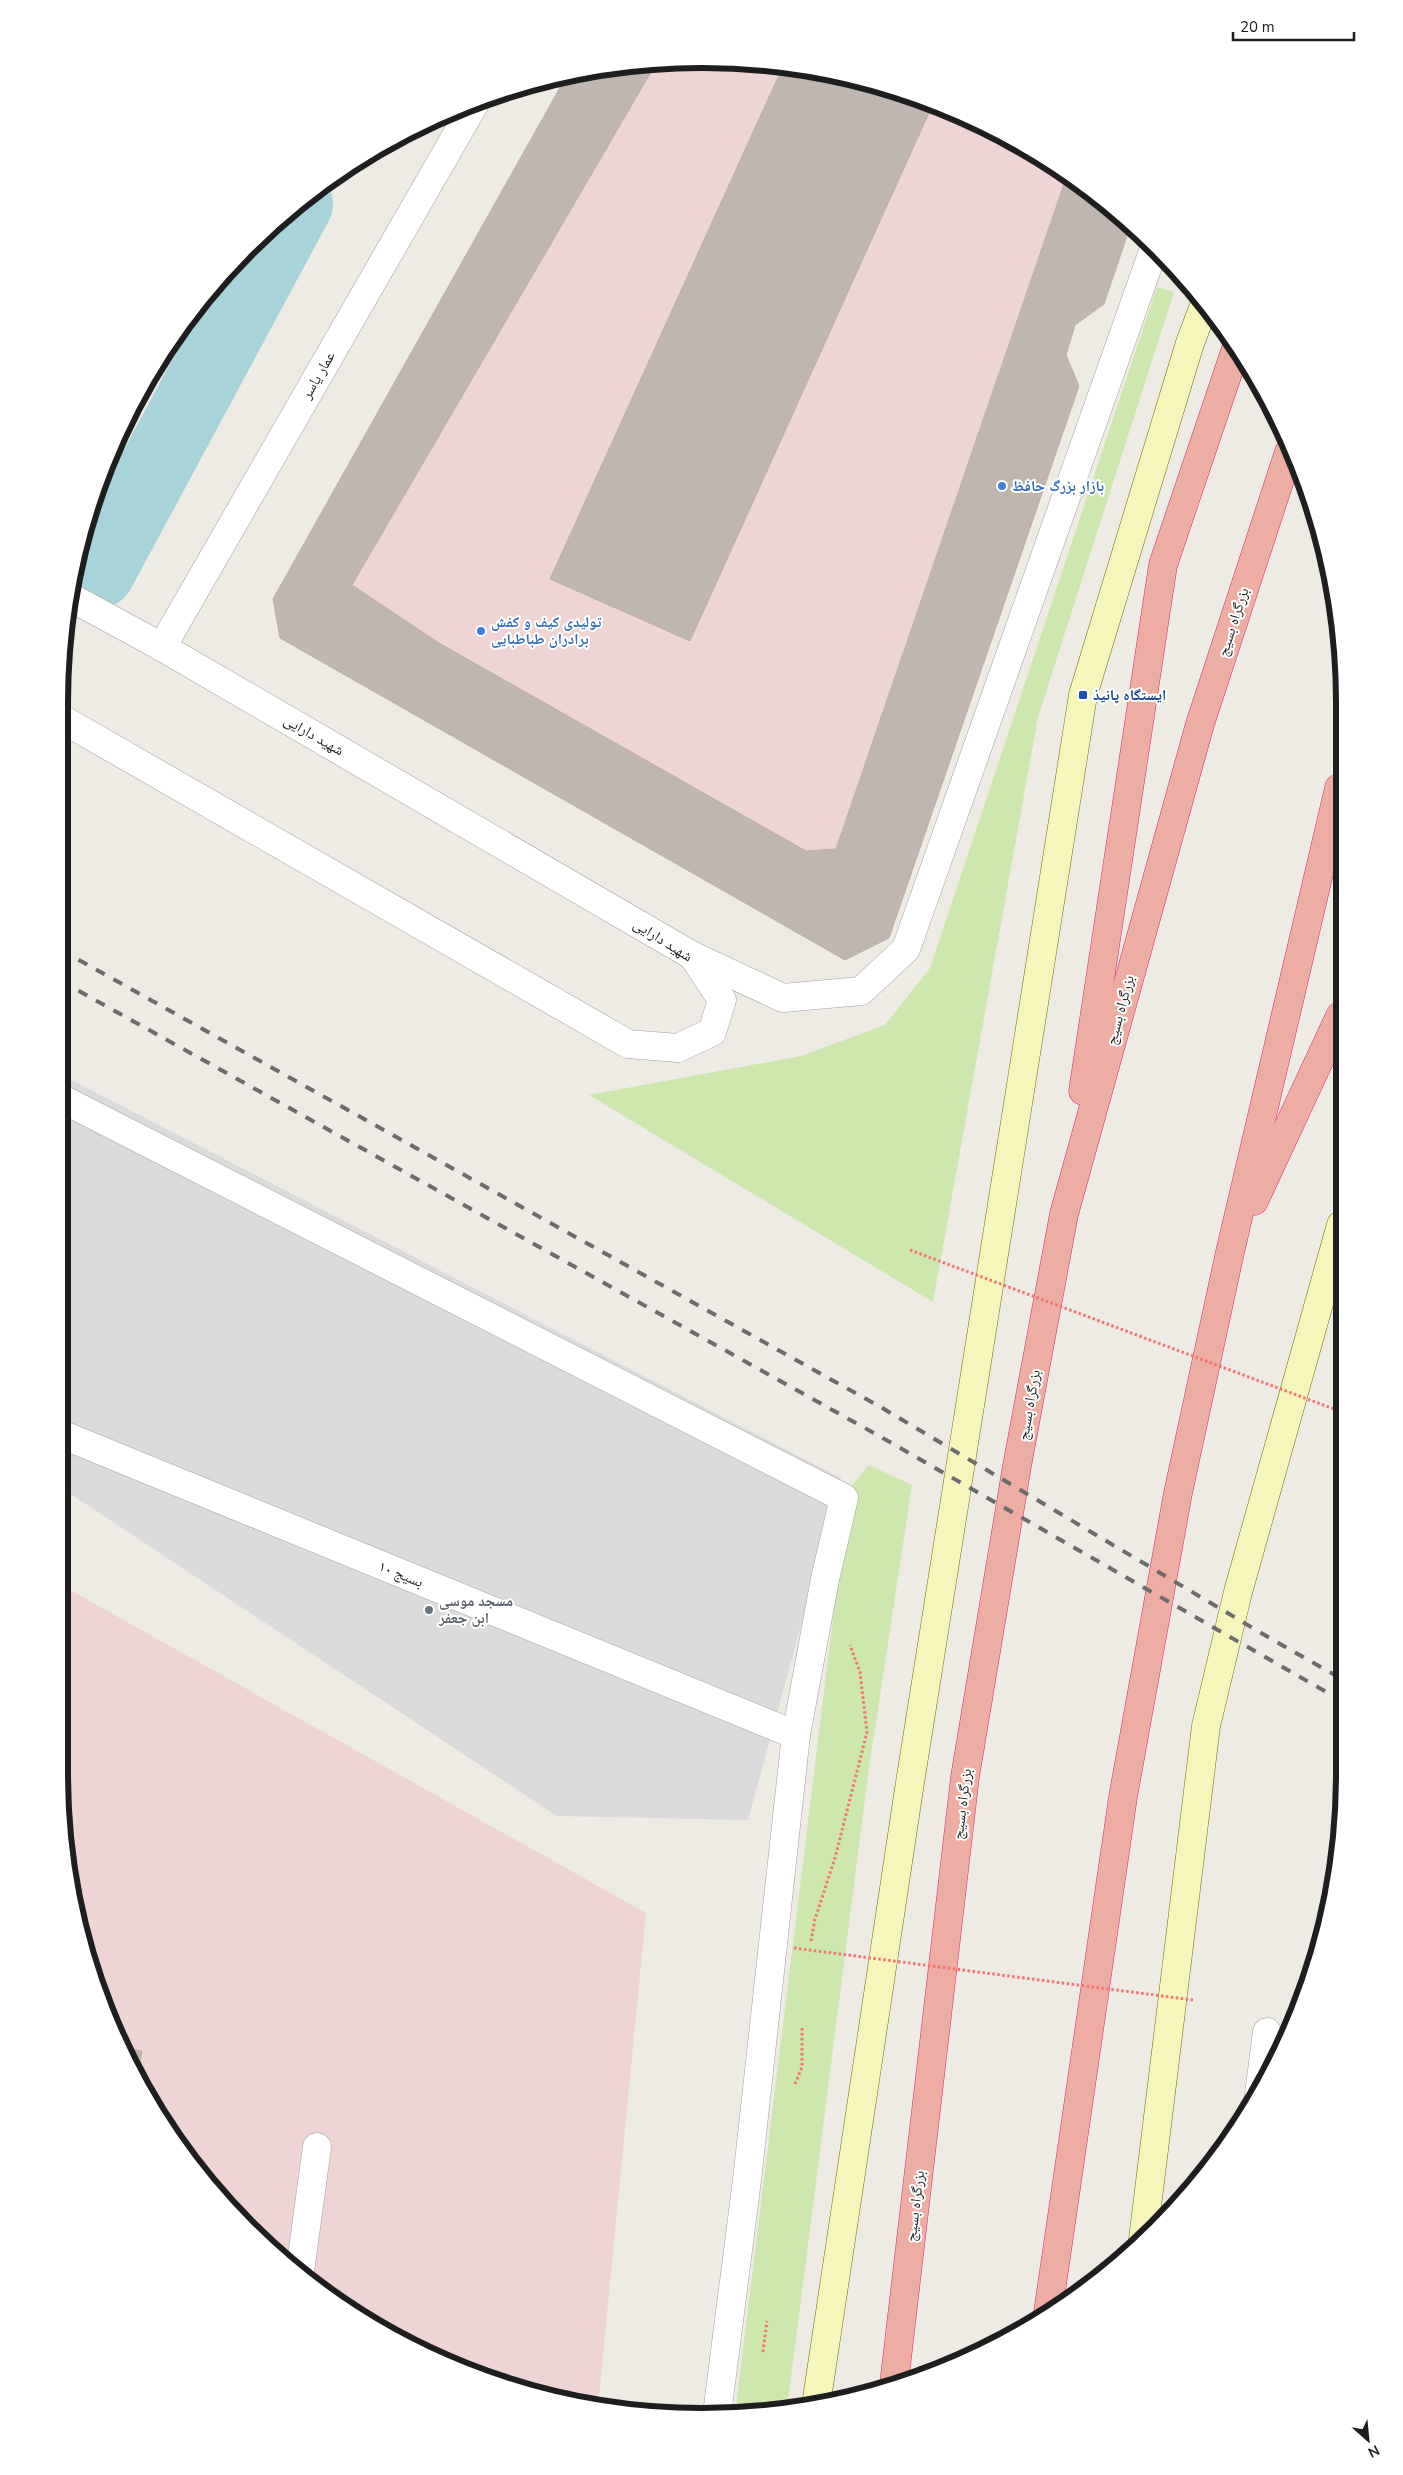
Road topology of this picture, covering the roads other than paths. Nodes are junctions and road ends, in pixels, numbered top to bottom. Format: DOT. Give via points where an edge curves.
graph roads {
  1 [pos="471,112"];
  2 [pos="1152,255"];
  3 [pos="1201,313"];
  4 [pos="1234,356"];
  5 [pos="1287,459"];
  6 [pos="76,600"];
  7 [pos="162,647"];
  8 [pos="68,723"];
  9 [pos="1336,801"];
  10 [pos="693,956"];
  11 [pos="1336,1025"];
  12 [pos="68,1102"];
  13 [pos="1064,1214"];
  14 [pos="1336,1243"];
  15 [pos="1230,1252"];
  16 [pos="68,1436"];
  17 [pos="796,1734"];
  18 [pos="1267,2032"];
  19 [pos="1262,2069"];
  20 [pos="317,2147"];
  21 [pos="1146,2226"];
  22 [pos="301,2264"];
  23 [pos="1049,2304"];
  24 [pos="895,2377"];
  25 [pos="817,2396"];
  26 [pos="718,2407"];
  1 -- 7 [label="street, عمار یاسر"];
  2 -- 10 [label="street" via="906,949 861,991 783,998"];
  3 -- 25 [label="main road" via="1083,696 909,1789"];
  4 -- 13 [label="highway" via="1163,565"];
  5 -- 13 [label="highway, بزرگراه بسیج" via="1200,724"];
  6 -- 7 [label="street, شهید دارایی"];
  7 -- 10 [label="street, شهید دارایی"];
  8 -- 10 [label="street, شهید دارایی" via="628,1044 678,1048 712,1032 722,1000"];
  9 -- 15 [label="highway"];
  11 -- 15 [label="highway"];
  12 -- 17 [label="street" via="844,1498"];
  13 -- 24 [label="highway, بزرگراه بسیج" via="1017,1466 965,1777"];
  14 -- 21 [label="main road" via="1238,1592 1206,1726"];
  15 -- 23 [label="highway" via="1178,1493 1123,1797"];
  16 -- 17 [label="street, بسیج ۱۰"];
  17 -- 26 [label="street" via="747,2180"];
  18 -- 19 [label="street"];
  20 -- 22 [label="street"];
}
